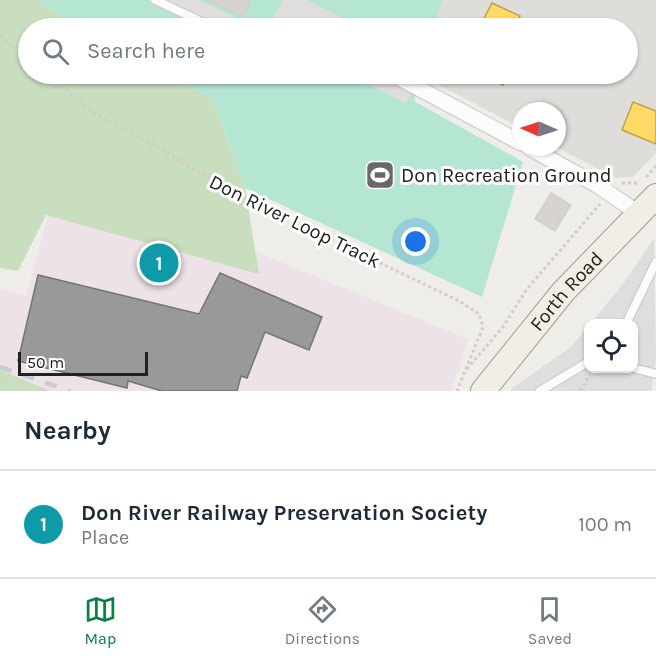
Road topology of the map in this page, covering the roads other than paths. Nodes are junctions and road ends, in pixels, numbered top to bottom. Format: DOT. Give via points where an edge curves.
graph roads {
  1 [pos="154,0"];
  2 [pos="193,18"];
  3 [pos="410,84"];
  4 [pos="512,138"];
  5 [pos="544,156"];
  6 [pos="656,196"];
  7 [pos="638,213"];
  8 [pos="656,261"];
  9 [pos="646,284"];
  10 [pos="656,288"];
  11 [pos="628,319"];
  12 [pos="584,364"];
  13 [pos="638,370"];
  14 [pos="656,374"];
  15 [pos="483,391"];
  16 [pos="540,391"];
  1 -- 2 [label="lane"];
  3 -- 4 [label="street"];
  5 -- 7 [label="street"];
  6 -- 7 [label="main road, Forth Road"];
  7 -- 15 [label="main road, Forth Road" via="563,292"];
  8 -- 9 [label="lane"];
  9 -- 10 [label="lane"];
  9 -- 11 [label="lane"];
  12 -- 16 [label="lane"];
  13 -- 14 [label="lane"];
}
